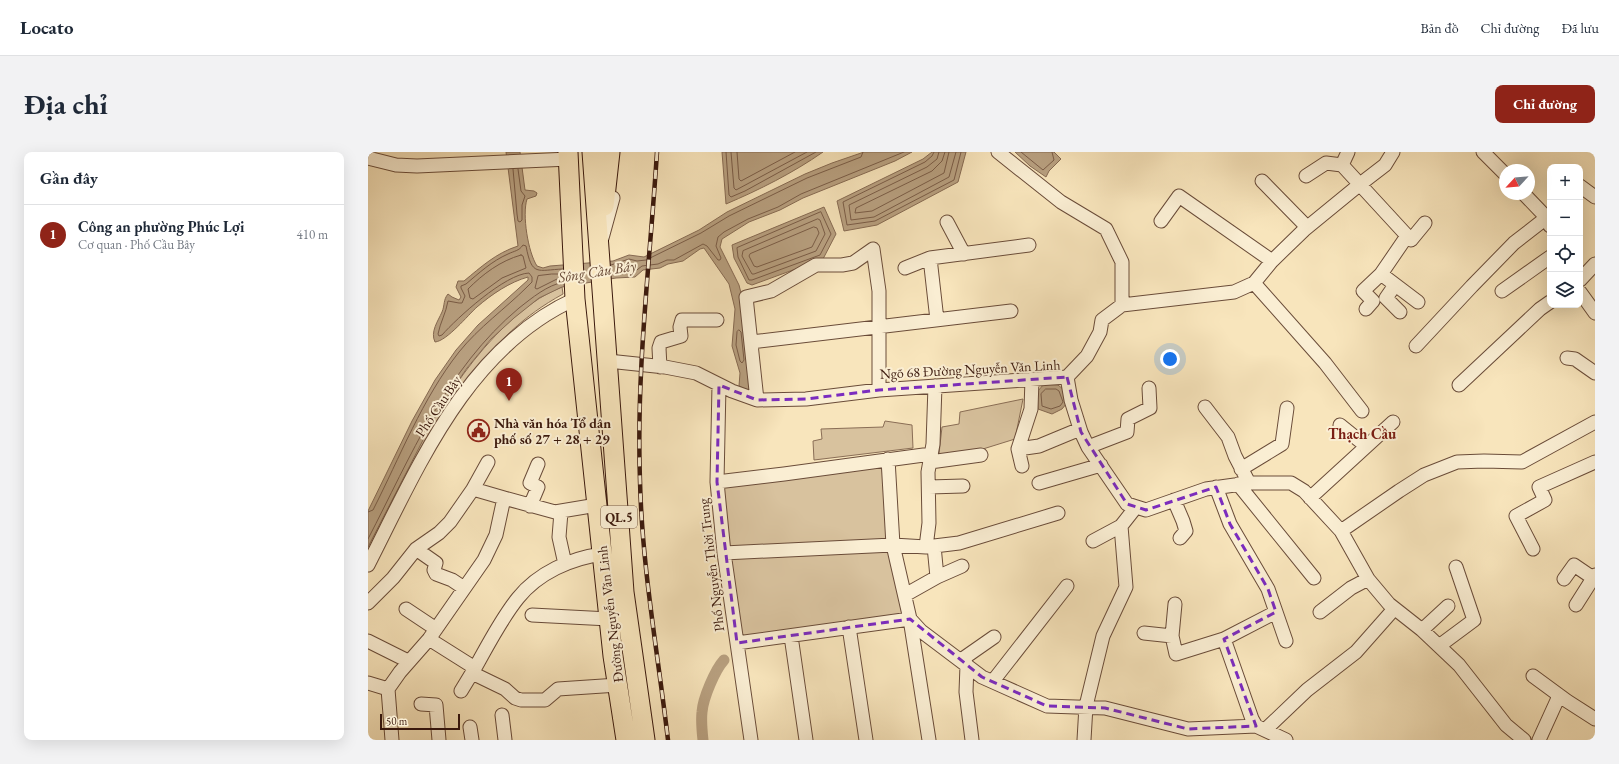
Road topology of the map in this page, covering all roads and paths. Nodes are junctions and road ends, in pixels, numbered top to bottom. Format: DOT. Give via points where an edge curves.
graph roads {
  1 [pos="592,152"];
  2 [pos="610,152"];
  3 [pos="618,152"];
  4 [pos="998,152"];
  5 [pos="1348,152"];
  6 [pos="1393,152"];
  7 [pos="1483,152"];
  8 [pos="568,155"];
  9 [pos="368,158"];
  10 [pos="1342,165"];
  11 [pos="1499,168"];
  12 [pos="1306,176"];
  13 [pos="1262,181"];
  14 [pos="1359,185"];
  15 [pos="1583,188"];
  16 [pos="1595,197"];
  17 [pos="1530,200"];
  18 [pos="1547,218"];
  19 [pos="1161,221"];
  20 [pos="1547,221"];
  21 [pos="947,222"];
  22 [pos="1425,223"];
  23 [pos="1307,227"];
  24 [pos="1407,236"];
  25 [pos="1029,245"];
  26 [pos="599,249"];
  27 [pos="964,254"];
  28 [pos="930,258"];
  29 [pos="1547,259"];
  30 [pos="1272,261"];
  31 [pos="1595,264"];
  32 [pos="905,268"];
  33 [pos="1381,274"];
  34 [pos="1583,277"];
  35 [pos="1254,283"];
  36 [pos="1395,285"];
  37 [pos="1502,292"];
  38 [pos="1583,296"];
  39 [pos="575,298"];
  40 [pos="1418,302"];
  41 [pos="1547,304"];
  42 [pos="1122,305"];
  43 [pos="1366,309"];
  44 [pos="1011,311"];
  45 [pos="1400,312"];
  46 [pos="1595,313"];
  47 [pos="717,320"];
  48 [pos="937,320"];
  49 [pos="878,327"];
  50 [pos="750,342"];
  51 [pos="1416,346"];
  52 [pos="1567,358"];
  53 [pos="608,361"];
  54 [pos="660,367"];
  55 [pos="1595,373"];
  56 [pos="1067,377"];
  57 [pos="1032,379"];
  58 [pos="1459,385"];
  59 [pos="719,386"];
  60 [pos="935,386"];
  61 [pos="1149,388"];
  62 [pos="879,390"];
  63 [pos="757,400"];
  64 [pos="1205,408"];
  65 [pos="1287,408"];
  66 [pos="1362,411"];
  67 [pos="1393,422"];
  68 [pos="1595,422"];
  69 [pos="1340,425"];
  70 [pos="1080,429"];
  71 [pos="1366,446"];
  72 [pos="1088,447"];
  73 [pos="1018,449"];
  74 [pos="981,455"];
  75 [pos="931,458"];
  76 [pos="888,459"];
  77 [pos="488,462"];
  78 [pos="1595,462"];
  79 [pos="538,464"];
  80 [pos="1101,465"];
  81 [pos="1022,466"];
  82 [pos="1241,469"];
  83 [pos="718,482"];
  84 [pos="1039,483"];
  85 [pos="1243,483"];
  86 [pos="963,486"];
  87 [pos="928,487"];
  88 [pos="1216,487"];
  89 [pos="473,489"];
  90 [pos="504,498"];
  91 [pos="1310,498"];
  92 [pos="1174,500"];
  93 [pos="598,505"];
  94 [pos="530,506"];
  95 [pos="1136,507"];
  96 [pos="561,512"];
  97 [pos="1058,513"];
  98 [pos="1121,526"];
  99 [pos="1341,532"];
  100 [pos="1180,538"];
  101 [pos="1093,541"];
  102 [pos="893,545"];
  103 [pos="930,546"];
  104 [pos="416,549"];
  105 [pos="1533,549"];
  106 [pos="724,553"];
  107 [pos="603,554"];
  108 [pos="565,564"];
  109 [pos="368,565"];
  110 [pos="962,566"];
  111 [pos="1456,567"];
  112 [pos="937,577"];
  113 [pos="1594,577"];
  114 [pos="1314,578"];
  115 [pos="1368,579"];
  116 [pos="1564,579"];
  117 [pos="1066,586"];
  118 [pos="464,588"];
  119 [pos="905,595"];
  120 [pos="368,604"];
  121 [pos="1175,604"];
  122 [pos="1576,605"];
  123 [pos="1448,606"];
  124 [pos="1394,608"];
  125 [pos="406,609"];
  126 [pos="1276,612"];
  127 [pos="1320,612"];
  128 [pos="532,615"];
  129 [pos="609,619"];
  130 [pos="910,619"];
  131 [pos="849,627"];
  132 [pos="1422,630"];
  133 [pos="1144,633"];
  134 [pos="432,634"];
  135 [pos="791,636"];
  136 [pos="1172,636"];
  137 [pos="994,637"];
  138 [pos="1224,639"];
  139 [pos="368,641"];
  140 [pos="1286,641"];
  141 [pos="737,643"];
  142 [pos="1439,646"];
  143 [pos="408,662"];
  144 [pos="964,663"];
  145 [pos="473,671"];
  146 [pos="1533,676"];
  147 [pos="993,682"];
  148 [pos="368,683"];
  149 [pos="618,685"];
  150 [pos="388,689"];
  151 [pos="461,691"];
  152 [pos="1559,696"];
  153 [pos="421,704"];
  154 [pos="1086,706"];
  155 [pos="502,715"];
  156 [pos="1595,719"];
  157 [pos="470,727"];
  158 [pos="1261,728"];
  159 [pos="1282,739"];
  160 [pos="392,740"];
  161 [pos="439,740"];
  162 [pos="472,740"];
  163 [pos="505,740"];
  164 [pos="626,740"];
  165 [pos="645,740"];
  166 [pos="751,740"];
  167 [pos="806,740"];
  168 [pos="866,740"];
  169 [pos="929,740"];
  170 [pos="972,740"];
  171 [pos="1084,740"];
  172 [pos="1524,740"];
  173 [pos="1539,740"];
  1 -- 26 [label="highway, Đường Nguyễn Văn Linh / QL.5"];
  2 -- 26 [label="highway"];
  3 -- 26 [label="street" via="613,197"];
  4 -- 42 [label="street" via="1061,202 1106,229 1122,262"];
  5 -- 10 [label="street"];
  6 -- 14 [label="street" via="1385,165"];
  7 -- 11 [label="street"];
  8 -- 9 [label="street" via="535,160 417,166 396,165"];
  8 -- 39 [label="highway, Đường Nguyễn Văn Linh / QL.5"];
  10 -- 12 [label="street" via="1326,163"];
  10 -- 14 [label="street"];
  13 -- 23 [label="street"];
  14 -- 23 [label="street"];
  14 -- 24 [label="street"];
  15 -- 16 [label="street"];
  17 -- 18 [label="street"];
  19 -- 30 [label="street" via="1179,196"];
  20 -- 51 [label="street" via="1514,243"];
  21 -- 27 [label="street"];
  22 -- 24 [label="street" via="1411,240"];
  23 -- 30 [label="street"];
  24 -- 33 [label="street"];
  25 -- 27 [label="street"];
  26 -- 53 [label="highway, Đường Nguyễn Văn Linh / QL.5"];
  27 -- 28 [label="street"];
  28 -- 32 [label="street"];
  28 -- 48 [label="street"];
  29 -- 37 [label="street"];
  30 -- 35 [label="street"];
  31 -- 34 [label="street"];
  33 -- 36 [label="street"];
  33 -- 43 [label="street" via="1363,291 1373,301"];
  35 -- 42 [label="street" via="1234,292"];
  35 -- 66 [label="street" via="1325,363"];
  36 -- 40 [label="street"];
  36 -- 45 [label="street" via="1386,298"];
  38 -- 46 [label="street"];
  39 -- 93 [label="highway, Đường Nguyễn Văn Linh / QL.5"];
  39 -- 109 [label="street, Phố Cầu Bây" via="520,333 490,361 468,388 429,446"];
  41 -- 58 [label="street"];
  42 -- 56 [label="street" via="1102,320 1100,332 1087,356"];
  44 -- 48 [label="street"];
  47 -- 54 [label="street" via="682,320 681,336 662,342 659,348"];
  48 -- 49 [label="street"];
  49 -- 50 [label="street"];
  49 -- 50 [label="street" via="879,291 873,249 852,263 816,265 771,291 746,296"];
  49 -- 62 [label="street"];
  50 -- 63 [label="street"];
  52 -- 55 [label="street" via="1575,359"];
  53 -- 54 [label="street, Ngõ 68 Đường Nguyễn Văn Linh"];
  53 -- 165 [label="highway, Đường Nguyễn Văn Linh / QL.5" via="624,592"];
  54 -- 59 [label="street, Ngõ 68 Đường Nguyễn Văn Linh" via="696,373"];
  56 -- 57 [label="street, Ngõ 68 Đường Nguyễn Văn Linh"];
  56 -- 70 [label="street, Ngõ 68 Đường Nguyễn Văn Linh"];
  57 -- 60 [label="street, Ngõ 68 Đường Nguyễn Văn Linh"];
  57 -- 73 [label="street" via="1031,409"];
  59 -- 63 [label="street, Ngõ 68 Đường Nguyễn Văn Linh"];
  59 -- 83 [label="street, Phố Nguyễn Thời Trung"];
  60 -- 62 [label="street, Ngõ 68 Đường Nguyễn Văn Linh"];
  60 -- 75 [label="street"];
  61 -- 72 [label="street" via="1150,408 1128,419 1127,432"];
  62 -- 63 [label="street, Ngõ 68 Đường Nguyễn Văn Linh" via="806,399"];
  64 -- 82 [label="street" via="1228,437"];
  65 -- 82 [label="street" via="1282,444"];
  67 -- 71 [label="street"];
  68 -- 99 [label="street" via="1522,462 1457,462 1424,475"];
  69 -- 71 [label="street"];
  70 -- 72 [label="street, Ngõ 68 Đường Nguyễn Văn Linh"];
  70 -- 73 [label="street" via="1039,446"];
  71 -- 91 [label="street"];
  72 -- 80 [label="street, Ngõ 68 Đường Nguyễn Văn Linh"];
  73 -- 81 [label="street"];
  74 -- 75 [label="street"];
  75 -- 76 [label="street"];
  75 -- 87 [label="street"];
  76 -- 83 [label="street"];
  76 -- 102 [label="street"];
  77 -- 89 [label="street"];
  78 -- 105 [label="street" via="1539,487 1545,500 1516,516"];
  79 -- 94 [label="street" via="530,483 538,487"];
  80 -- 84 [label="street"];
  80 -- 95 [label="street, Ngõ 68 Đường Nguyễn Văn Linh" via="1127,504"];
  82 -- 85 [label="street"];
  83 -- 106 [label="street, Phố Nguyễn Thời Trung"];
  85 -- 88 [label="street"];
  85 -- 91 [label="street" via="1290,484 1304,491"];
  85 -- 114 [label="street"];
  86 -- 87 [label="street"];
  87 -- 103 [label="street"];
  88 -- 92 [label="street"];
  88 -- 126 [label="street" via="1230,524 1268,589"];
  89 -- 90 [label="street"];
  89 -- 104 [label="street" via="450,522"];
  90 -- 94 [label="street"];
  90 -- 118 [label="street" via="496,535 484,560"];
  91 -- 99 [label="street"];
  92 -- 95 [label="street" via="1146,510"];
  92 -- 100 [label="street" via="1186,531"];
  93 -- 96 [label="street"];
  93 -- 107 [label="highway, Đường Nguyễn Văn Linh / QL.5"];
  94 -- 96 [label="street" via="549,512"];
  95 -- 98 [label="street"];
  96 -- 108 [label="street" via="559,537"];
  97 -- 103 [label="street" via="959,543"];
  98 -- 101 [label="street"];
  98 -- 154 [label="street" via="1126,587 1103,636"];
  99 -- 115 [label="street"];
  102 -- 103 [label="street"];
  102 -- 106 [label="street"];
  102 -- 119 [label="street"];
  103 -- 112 [label="street"];
  104 -- 118 [label="street" via="436,563 436,574"];
  104 -- 120 [label="street"];
  106 -- 141 [label="street, Phố Nguyễn Thời Trung"];
  107 -- 108 [label="street"];
  107 -- 129 [label="highway, Đường Nguyễn Văn Linh / QL.5"];
  108 -- 145 [label="street" via="537,580 518,598"];
  110 -- 112 [label="street"];
  111 -- 142 [label="street" via="1474,620"];
  112 -- 119 [label="street"];
  113 -- 116 [label="street" via="1574,565"];
  113 -- 122 [label="street"];
  115 -- 124 [label="street"];
  115 -- 127 [label="street" via="1351,588"];
  117 -- 147 [label="street"];
  118 -- 134 [label="street"];
  119 -- 130 [label="street"];
  121 -- 136 [label="street"];
  123 -- 132 [label="street"];
  124 -- 132 [label="street"];
  124 -- 158 [label="street" via="1356,652"];
  125 -- 134 [label="street"];
  126 -- 138 [label="street"];
  126 -- 140 [label="street"];
  128 -- 129 [label="street"];
  129 -- 149 [label="highway, Đường Nguyễn Văn Linh / QL.5"];
  130 -- 131 [label="street"];
  130 -- 144 [label="street"];
  130 -- 169 [label="street"];
  131 -- 135 [label="street"];
  131 -- 168 [label="street"];
  132 -- 142 [label="street"];
  133 -- 136 [label="street"];
  134 -- 143 [label="street"];
  134 -- 145 [label="street"];
  135 -- 141 [label="street"];
  135 -- 167 [label="street"];
  136 -- 138 [label="street" via="1176,654"];
  137 -- 144 [label="street"];
  138 -- 158 [label="street" via="1252,719"];
  139 -- 143 [label="street"];
  141 -- 166 [label="street, Phố Nguyễn Thời Trung"];
  142 -- 172 [label="street" via="1460,665 1506,725"];
  143 -- 150 [label="street"];
  144 -- 147 [label="street"];
  144 -- 170 [label="street"];
  145 -- 149 [label="street" via="521,700 545,700 558,689"];
  145 -- 151 [label="street"];
  146 -- 152 [label="street"];
  147 -- 154 [label="street" via="1047,706"];
  148 -- 150 [label="street"];
  149 -- 164 [label="highway, Đường Nguyễn Văn Linh / QL.5"];
  150 -- 160 [label="street"];
  152 -- 156 [label="street"];
  152 -- 173 [label="street"];
  153 -- 161 [label="street" via="436,705"];
  154 -- 158 [label="street" via="1104,708 1188,730"];
  154 -- 171 [label="street"];
  155 -- 163 [label="street"];
  157 -- 162 [label="street"];
  158 -- 159 [label="street"];
}
